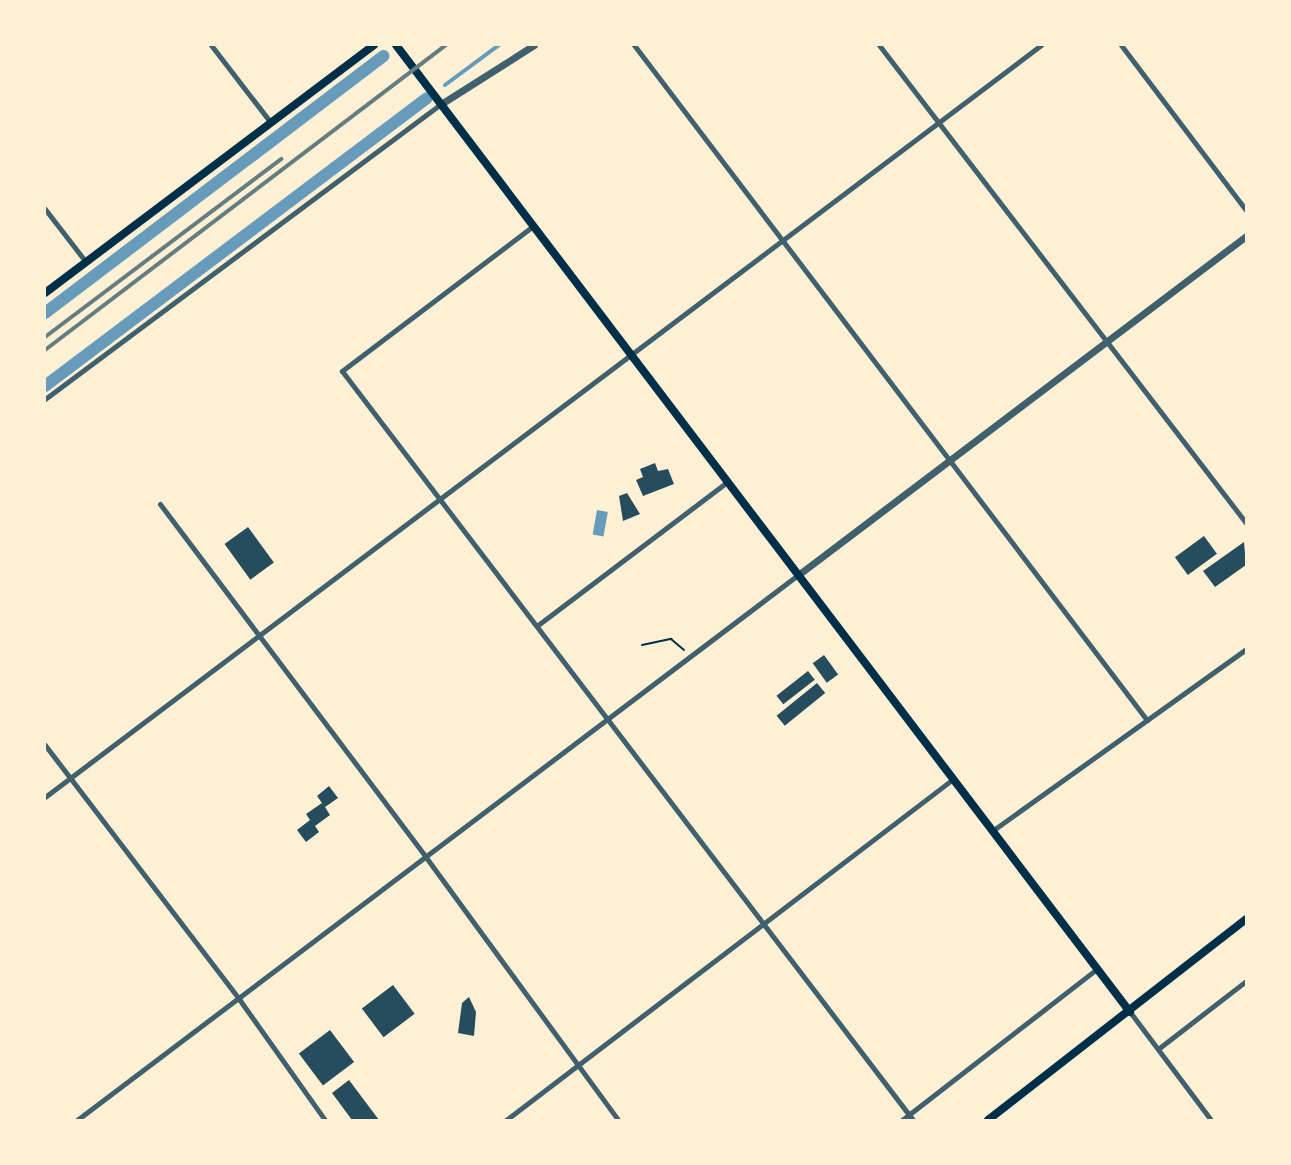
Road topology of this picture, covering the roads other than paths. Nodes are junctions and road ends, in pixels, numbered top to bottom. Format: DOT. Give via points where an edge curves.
graph roads {
  1 [pos="211,45"];
  2 [pos="374,45"];
  3 [pos="396,45"];
  4 [pos="534,45"];
  5 [pos="634,45"];
  6 [pos="879,45"];
  7 [pos="1041,45"];
  8 [pos="1121,45"];
  9 [pos="441,104"];
  10 [pos="939,122"];
  11 [pos="271,123"];
  12 [pos="45,208"];
  13 [pos="1246,210"];
  14 [pos="533,226"];
  15 [pos="1246,236"];
  16 [pos="782,240"];
  17 [pos="86,262"];
  18 [pos="45,293"];
  19 [pos="1108,341"];
  20 [pos="631,354"];
  21 [pos="45,399"];
  22 [pos="950,460"];
  23 [pos="728,482"];
  24 [pos="440,498"];
  25 [pos="160,504"];
  26 [pos="1246,523"];
  27 [pos="798,575"];
  28 [pos="538,625"];
  29 [pos="258,636"];
  30 [pos="1246,649"];
  31 [pos="608,718"];
  32 [pos="1147,720"];
  33 [pos="45,745"];
  34 [pos="70,778"];
  35 [pos="952,779"];
  36 [pos="45,797"];
  37 [pos="992,831"];
  38 [pos="425,856"];
  39 [pos="1246,919"];
  40 [pos="763,921"];
  41 [pos="1097,969"];
  42 [pos="1246,981"];
  43 [pos="239,999"];
  44 [pos="1130,1012"];
  45 [pos="1158,1049"];
  46 [pos="578,1065"];
  47 [pos="911,1117"];
  48 [pos="76,1120"];
  49 [pos="325,1120"];
  50 [pos="506,1120"];
  51 [pos="618,1120"];
  52 [pos="902,1120"];
  53 [pos="987,1120"];
  54 [pos="1211,1120"];
  1 -- 11 [label="street"];
  2 -- 11 [label="main road"];
  3 -- 9 [label="main road"];
  4 -- 9 [label="street"];
  5 -- 16 [label="street"];
  6 -- 10 [label="street"];
  7 -- 10 [label="street"];
  8 -- 13 [label="street"];
  9 -- 14 [label="main road"];
  9 -- 21 [label="street"];
  10 -- 16 [label="street"];
  10 -- 19 [label="street"];
  11 -- 17 [label="main road"];
  12 -- 17 [label="street"];
  14 -- 20 [label="main road"];
  14 -- 24 [label="street" via="342,371"];
  15 -- 19 [label="street"];
  16 -- 20 [label="street"];
  16 -- 22 [label="street"];
  17 -- 18 [label="main road"];
  19 -- 22 [label="street"];
  19 -- 26 [label="street"];
  20 -- 23 [label="main road"];
  20 -- 24 [label="street"];
  22 -- 27 [label="street"];
  22 -- 32 [label="street"];
  23 -- 27 [label="main road"];
  23 -- 28 [label="street"];
  24 -- 28 [label="street"];
  24 -- 29 [label="street"];
  25 -- 29 [label="street"];
  27 -- 31 [label="street"];
  27 -- 35 [label="main road"];
  28 -- 31 [label="street"];
  29 -- 34 [label="street"];
  29 -- 38 [label="street"];
  30 -- 32 [label="street"];
  31 -- 38 [label="street"];
  31 -- 40 [label="street"];
  32 -- 37 [label="street"];
  33 -- 34 [label="street"];
  34 -- 36 [label="street"];
  34 -- 43 [label="street"];
  35 -- 37 [label="main road"];
  35 -- 40 [label="street"];
  37 -- 41 [label="main road"];
  38 -- 43 [label="street"];
  38 -- 46 [label="street"];
  39 -- 44 [label="main road"];
  40 -- 46 [label="street"];
  40 -- 47 [label="street"];
  41 -- 44 [label="main road"];
  41 -- 47 [label="street"];
  42 -- 45 [label="street"];
  43 -- 48 [label="street"];
  43 -- 49 [label="street"];
  44 -- 45 [label="street"];
  44 -- 53 [label="main road"];
  45 -- 54 [label="street"];
  46 -- 50 [label="street"];
  46 -- 51 [label="street"];
  47 -- 52 [label="street"];
}
